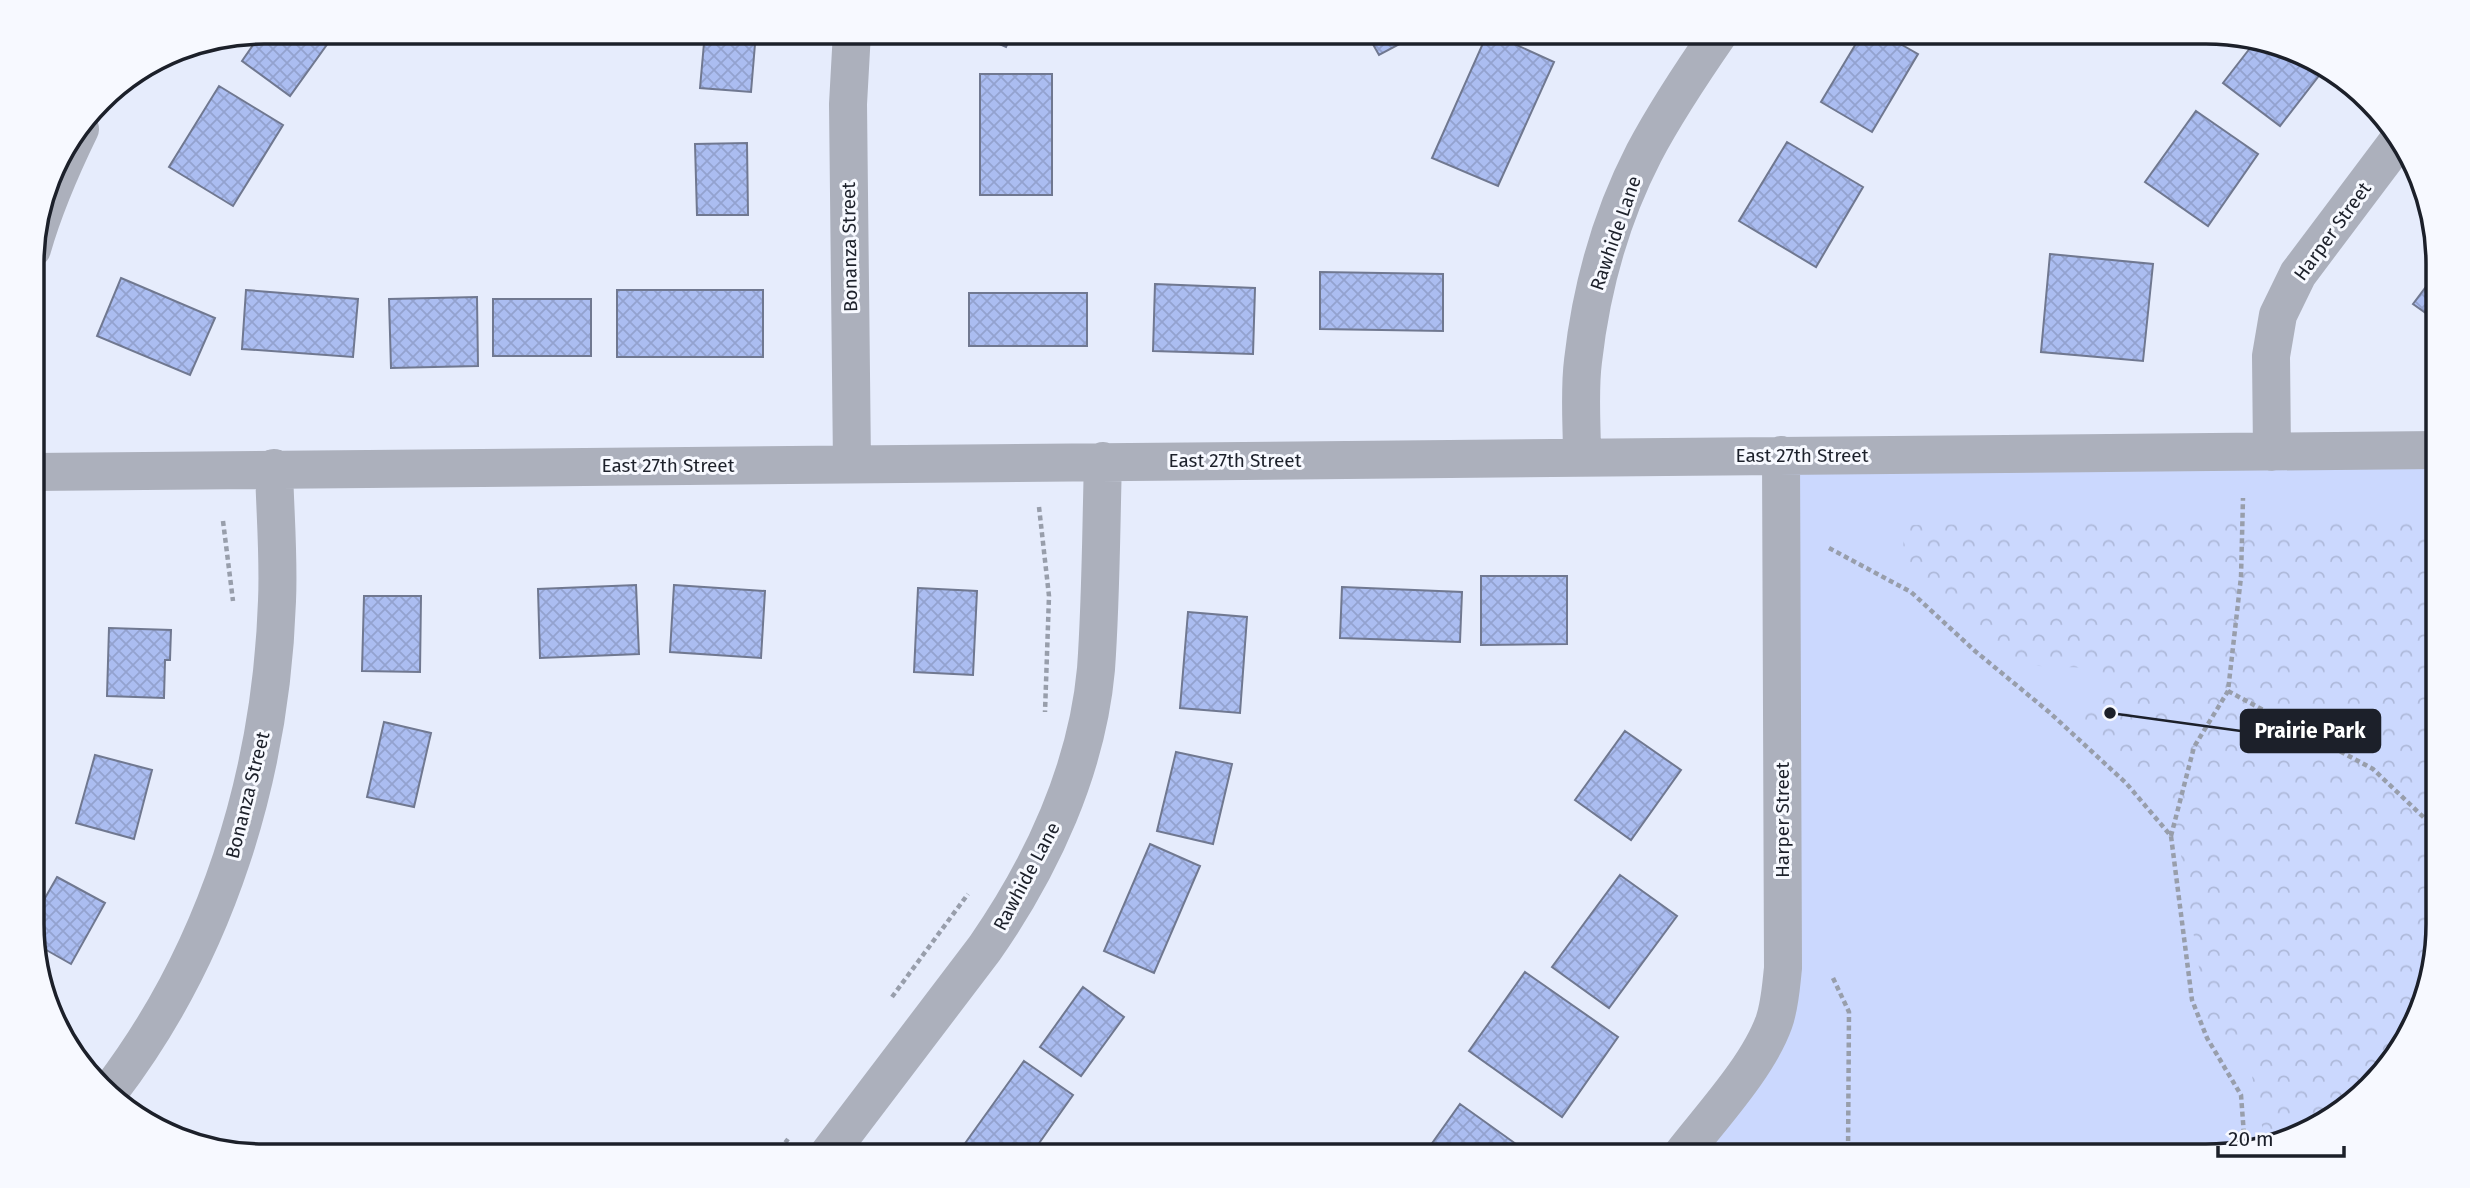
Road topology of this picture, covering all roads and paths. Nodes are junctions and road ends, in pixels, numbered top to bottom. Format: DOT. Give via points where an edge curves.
graph roads {
  1 [pos="851,44"];
  2 [pos="1712,44"];
  3 [pos="2393,148"];
  4 [pos="2426,450"];
  5 [pos="2272,452"];
  6 [pos="1781,455"];
  7 [pos="1582,457"];
  8 [pos="1103,461"];
  9 [pos="852,464"];
  10 [pos="274,468"];
  11 [pos="44,472"];
  12 [pos="2244,498"];
  13 [pos="1039,507"];
  14 [pos="223,521"];
  15 [pos="1829,548"];
  16 [pos="235,614"];
  17 [pos="2228,691"];
  18 [pos="1045,716"];
  19 [pos="2426,820"];
  20 [pos="2171,836"];
  21 [pos="973,886"];
  22 [pos="1833,978"];
  23 [pos="891,999"];
  24 [pos="114,1085"];
  25 [pos="792,1134"];
  26 [pos="2244,1141"];
  27 [pos="784,1144"];
  28 [pos="836,1144"];
  29 [pos="1690,1144"];
  30 [pos="1848,1144"];
  1 -- 9 [label="street, Bonanza Street"];
  2 -- 7 [label="street, Rawhide Lane" via="1643,155 1616,218 1594,288 1582,363"];
  3 -- 5 [label="street, Harper Street" via="2298,274 2278,316 2271,356"];
  4 -- 5 [label="street, East 27th Street"];
  5 -- 6 [label="street, East 27th Street"];
  6 -- 7 [label="street, East 27th Street"];
  6 -- 29 [label="street, Harper Street" via="1781,992 1774,1021 1757,1055"];
  7 -- 8 [label="street, East 27th Street"];
  8 -- 9 [label="street, East 27th Street"];
  8 -- 28 [label="street, Rawhide Lane" via="1096,670 1079,754 1051,836 1010,913"];
  9 -- 10 [label="street, East 27th Street"];
  10 -- 11 [label="street, East 27th Street"];
  10 -- 24 [label="street, Bonanza Street" via="277,601 267,710 249,806 195,953"];
  12 -- 17 [label="path" via="2241,577"];
  13 -- 18 [label="path" via="1049,596"];
  14 -- 16 [label="path"];
  15 -- 20 [label="path" via="1911,592 2126,783"];
  17 -- 19 [label="path" via="2373,769"];
  17 -- 20 [label="path" via="2194,747"];
  20 -- 26 [label="path" via="2192,1000 2207,1038 2241,1095"];
  21 -- 23 [label="path"];
  22 -- 30 [label="path" via="1849,1012"];
  25 -- 27 [label="path"];
}
